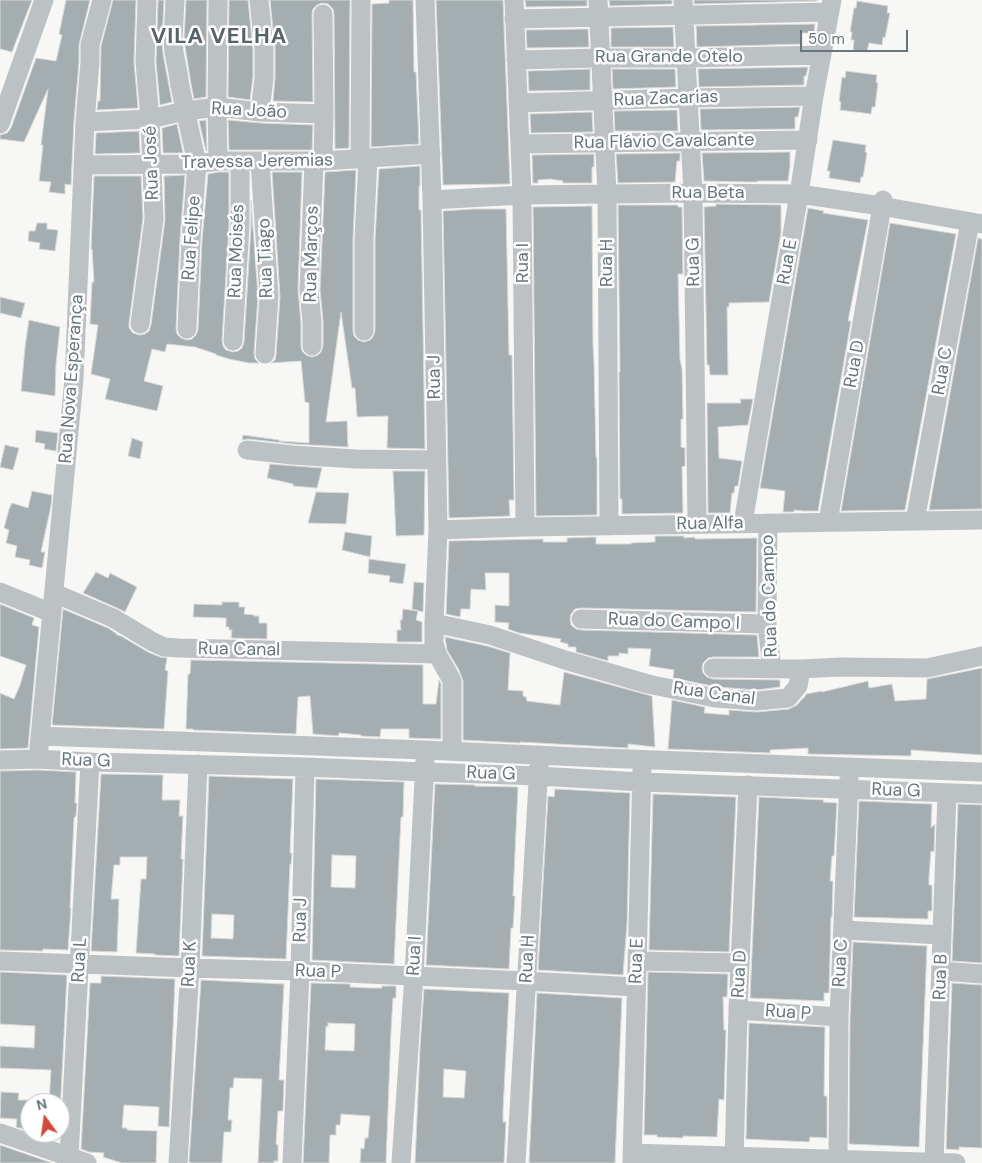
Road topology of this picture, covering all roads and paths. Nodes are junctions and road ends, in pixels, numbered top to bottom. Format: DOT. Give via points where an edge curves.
graph roads {
  1 [pos="44,0"];
  2 [pos="102,0"];
  3 [pos="147,0"];
  4 [pos="175,0"];
  5 [pos="218,0"];
  6 [pos="260,0"];
  7 [pos="361,0"];
  8 [pos="425,0"];
  9 [pos="831,6"];
  10 [pos="684,8"];
  11 [pos="514,9"];
  12 [pos="598,9"];
  13 [pos="323,14"];
  14 [pos="822,55"];
  15 [pos="600,58"];
  16 [pos="686,58"];
  17 [pos="516,60"];
  18 [pos="814,96"];
  19 [pos="688,98"];
  20 [pos="602,101"];
  21 [pos="518,103"];
  22 [pos="217,107"];
  23 [pos="185,111"];
  24 [pos="260,112"];
  25 [pos="324,114"];
  26 [pos="150,119"];
  27 [pos="85,122"];
  28 [pos="0,124"];
  29 [pos="808,140"];
  30 [pos="691,142"];
  31 [pos="604,143"];
  32 [pos="520,144"];
  33 [pos="431,154"];
  34 [pos="364,159"];
  35 [pos="218,161"];
  36 [pos="240,161"];
  37 [pos="319,161"];
  38 [pos="260,162"];
  39 [pos="152,164"];
  40 [pos="197,164"];
  41 [pos="83,165"];
  42 [pos="693,192"];
  43 [pos="607,194"];
  44 [pos="799,194"];
  45 [pos="522,195"];
  46 [pos="432,200"];
  47 [pos="882,203"];
  48 [pos="976,223"];
  49 [pos="140,324"];
  50 [pos="187,329"];
  51 [pos="364,331"];
  52 [pos="233,341"];
  53 [pos="312,346"];
  54 [pos="264,354"];
  55 [pos="247,450"];
  56 [pos="436,460"];
  57 [pos="982,520"];
  58 [pos="916,521"];
  59 [pos="828,522"];
  60 [pos="743,523"];
  61 [pos="768,523"];
  62 [pos="697,524"];
  63 [pos="609,526"];
  64 [pos="525,527"];
  65 [pos="438,530"];
  66 [pos="0,592"];
  67 [pos="54,593"];
  68 [pos="52,613"];
  69 [pos="581,619"];
  70 [pos="434,623"];
  71 [pos="768,624"];
  72 [pos="437,654"];
  73 [pos="982,656"];
  74 [pos="713,668"];
  75 [pos="801,668"];
  76 [pos="772,669"];
  77 [pos="40,736"];
  78 [pos="425,750"];
  79 [pos="452,751"];
  80 [pos="539,755"];
  81 [pos="38,759"];
  82 [pos="0,760"];
  83 [pos="642,760"];
  84 [pos="90,762"];
  85 [pos="198,764"];
  86 [pos="305,767"];
  87 [pos="850,767"];
  88 [pos="425,772"];
  89 [pos="982,772"];
  90 [pos="538,776"];
  91 [pos="641,782"];
  92 [pos="748,785"];
  93 [pos="849,789"];
  94 [pos="946,793"];
  95 [pos="982,794"];
  96 [pos="842,930"];
  97 [pos="942,935"];
  98 [pos="638,961"];
  99 [pos="0,962"];
  100 [pos="740,963"];
  101 [pos="80,964"];
  102 [pos="190,968"];
  103 [pos="300,971"];
  104 [pos="941,971"];
  105 [pos="982,974"];
  106 [pos="414,976"];
  107 [pos="526,981"];
  108 [pos="636,987"];
  109 [pos="738,1010"];
  110 [pos="838,1017"];
  111 [pos="0,1133"];
  112 [pos="632,1158"];
  113 [pos="734,1159"];
  114 [pos="838,1160"];
  115 [pos="78,1161"];
  116 [pos="934,1162"];
  117 [pos="178,1163"];
  118 [pos="292,1163"];
  119 [pos="401,1163"];
  120 [pos="516,1163"];
  121 [pos="956,1163"];
  1 -- 28 [label="street"];
  2 -- 27 [label="street, Rua Nova Esperança" via="90,45"];
  3 -- 26 [label="street, Rua José" via="144,62"];
  4 -- 23 [label="street, Rua Felipe" via="173,40"];
  5 -- 22 [label="street"];
  6 -- 24 [label="street" via="264,59"];
  7 -- 34 [label="street"];
  8 -- 33 [label="street, Rua J"];
  9 -- 10 [label="street"];
  9 -- 14 [label="street, Rua E"];
  10 -- 12 [label="street"];
  10 -- 16 [label="street, Rua G"];
  11 -- 12 [label="street"];
  11 -- 17 [label="street, Rua I"];
  12 -- 15 [label="street, Rua H"];
  13 -- 25 [label="street, Rua Marços"];
  14 -- 16 [label="street, Rua Grande Otelo"];
  14 -- 18 [label="street, Rua E"];
  15 -- 16 [label="street, Rua Grande Otelo"];
  15 -- 17 [label="street, Rua Grande Otelo"];
  15 -- 20 [label="street, Rua H"];
  16 -- 19 [label="street, Rua G"];
  17 -- 21 [label="street, Rua I"];
  18 -- 19 [label="street, Rua Zacarias"];
  18 -- 29 [label="street, Rua E"];
  19 -- 20 [label="street, Rua Zacarias"];
  19 -- 30 [label="street, Rua G"];
  20 -- 21 [label="street, Rua Zacarias"];
  20 -- 31 [label="street, Rua H"];
  21 -- 32 [label="street, Rua I"];
  22 -- 23 [label="street, Rua João"];
  22 -- 24 [label="street, Rua João"];
  22 -- 35 [label="street"];
  23 -- 26 [label="street, Rua João"];
  23 -- 40 [label="street, Rua Felipe"];
  24 -- 25 [label="street, Rua João"];
  25 -- 37 [label="street, Rua Marços"];
  26 -- 27 [label="street, Rua João"];
  26 -- 39 [label="street, Rua José"];
  27 -- 41 [label="street, Rua Nova Esperança"];
  29 -- 30 [label="street, Rua Flávio Cavalcante"];
  29 -- 44 [label="street, Rua E"];
  30 -- 31 [label="street, Rua Flávio Cavalcante"];
  30 -- 42 [label="street, Rua G"];
  31 -- 32 [label="street, Rua Flávio Cavalcante"];
  31 -- 43 [label="street, Rua H"];
  32 -- 45 [label="street, Rua I"];
  33 -- 34 [label="street, Travessa Jeremias"];
  33 -- 46 [label="street, Rua J"];
  34 -- 37 [label="street, Travessa Jeremias"];
  34 -- 51 [label="street"];
  35 -- 36 [label="street, Travessa Jeremias"];
  35 -- 40 [label="street, Travessa Jeremias"];
  36 -- 38 [label="street, Travessa Jeremias"];
  36 -- 52 [label="street, Rua Moisés" via="240,226"];
  37 -- 38 [label="street, Travessa Jeremias"];
  37 -- 53 [label="street, Rua Marços" via="309,290"];
  38 -- 54 [label="street, Rua Tiago" via="269,296"];
  39 -- 40 [label="street, Travessa Jeremias"];
  39 -- 41 [label="street, Travessa Jeremias"];
  39 -- 49 [label="street, Rua José" via="154,219"];
  40 -- 50 [label="street, Rua Felipe"];
  41 -- 67 [label="street, Rua Nova Esperança" via="74,379"];
  42 -- 43 [label="street, Rua Beta"];
  42 -- 44 [label="street, Rua Beta"];
  42 -- 62 [label="street, Rua G"];
  43 -- 45 [label="street, Rua Beta"];
  43 -- 63 [label="street, Rua H"];
  44 -- 47 [label="street, Rua Beta"];
  44 -- 60 [label="street, Rua E"];
  45 -- 46 [label="street, Rua Beta"];
  45 -- 64 [label="street, Rua I"];
  46 -- 56 [label="street, Rua J"];
  47 -- 48 [label="street, Rua Beta"];
  47 -- 59 [label="street, Rua D"];
  48 -- 58 [label="street, Rua C"];
  55 -- 56 [label="street" via="320,457"];
  56 -- 65 [label="street, Rua J"];
  57 -- 58 [label="street, Rua Alfa"];
  58 -- 59 [label="street, Rua Alfa"];
  59 -- 61 [label="street, Rua Alfa"];
  60 -- 61 [label="street, Rua Alfa"];
  60 -- 62 [label="street, Rua Alfa"];
  61 -- 71 [label="street, Rua do Campo"];
  62 -- 63 [label="street, Rua Alfa"];
  63 -- 64 [label="street, Rua Alfa"];
  64 -- 65 [label="street, Rua Alfa"];
  65 -- 70 [label="street, Rua J"];
  66 -- 68 [label="street"];
  67 -- 68 [label="street, Rua Nova Esperança"];
  67 -- 72 [label="street, Rua Canal" via="113,618 164,647"];
  68 -- 77 [label="street, Rua Nova Esperança"];
  69 -- 71 [label="street, Rua do Campo I"];
  70 -- 72 [label="street, Rua J"];
  70 -- 75 [label="street, Rua Canal" via="490,635 648,684 715,698 756,702 788,698 798,686"];
  71 -- 76 [label="street, Rua do Campo"];
  72 -- 79 [label="street, Rua J" via="452,681"];
  73 -- 75 [label="street" via="927,668"];
  74 -- 76 [label="street"];
  75 -- 76 [label="street"];
  77 -- 78 [label="street, Rua G"];
  77 -- 81 [label="street, Rua Nova Esperança"];
  78 -- 79 [label="street, Rua G"];
  78 -- 88 [label="street, Rua I"];
  79 -- 80 [label="street, Rua G"];
  80 -- 83 [label="street, Rua G"];
  80 -- 90 [label="street, Rua H"];
  81 -- 82 [label="street, Rua G"];
  81 -- 84 [label="street, Rua G"];
  83 -- 87 [label="street, Rua G"];
  83 -- 91 [label="street, Rua E"];
  84 -- 85 [label="street, Rua G"];
  84 -- 101 [label="street, Rua L"];
  85 -- 86 [label="street, Rua G"];
  85 -- 102 [label="street, Rua K"];
  86 -- 88 [label="street, Rua G"];
  86 -- 103 [label="street, Rua J"];
  87 -- 89 [label="street, Rua G"];
  87 -- 93 [label="street, Rua C"];
  88 -- 90 [label="street, Rua G"];
  88 -- 106 [label="street, Rua I"];
  90 -- 91 [label="street, Rua G"];
  90 -- 107 [label="street, Rua H"];
  91 -- 92 [label="street, Rua G"];
  91 -- 98 [label="street, Rua E"];
  92 -- 93 [label="street, Rua G"];
  92 -- 100 [label="street, Rua D"];
  93 -- 94 [label="street, Rua G"];
  93 -- 96 [label="street, Rua C"];
  94 -- 95 [label="street, Rua G"];
  94 -- 97 [label="street, Rua B"];
  96 -- 97 [label="street"];
  96 -- 110 [label="street, Rua C"];
  97 -- 104 [label="street, Rua B"];
  98 -- 100 [label="street"];
  98 -- 108 [label="street, Rua E"];
  99 -- 101 [label="street, Rua P"];
  100 -- 109 [label="street, Rua D"];
  101 -- 102 [label="street, Rua P"];
  101 -- 115 [label="street, Rua L"];
  102 -- 103 [label="street, Rua P"];
  102 -- 117 [label="street, Rua K"];
  103 -- 106 [label="street, Rua P"];
  103 -- 118 [label="street, Rua J"];
  104 -- 105 [label="street"];
  104 -- 116 [label="street, Rua B"];
  106 -- 107 [label="street, Rua P"];
  106 -- 119 [label="street, Rua I"];
  107 -- 108 [label="street, Rua P"];
  107 -- 120 [label="street, Rua H"];
  108 -- 112 [label="street, Rua E"];
  109 -- 110 [label="street, Rua P"];
  109 -- 113 [label="street, Rua D"];
  110 -- 114 [label="street, Rua C"];
  111 -- 115 [label="street"];
  112 -- 113 [label="street"];
  113 -- 114 [label="street"];
  114 -- 116 [label="street"];
  116 -- 121 [label="street"];
}
